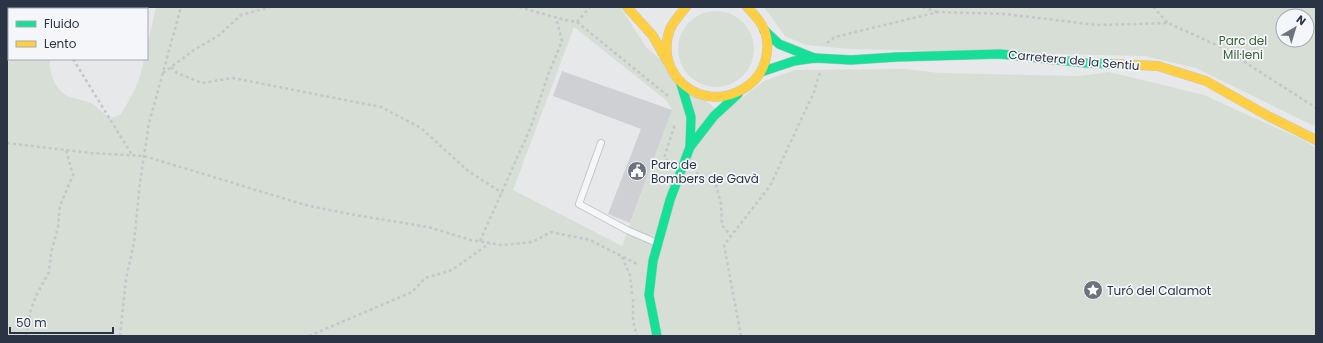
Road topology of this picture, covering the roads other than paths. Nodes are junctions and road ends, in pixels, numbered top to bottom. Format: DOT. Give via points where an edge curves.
graph roads {
  1 [pos="627,7"];
  2 [pos="686,7"];
  3 [pos="747,7"];
  4 [pos="756,7"];
  5 [pos="757,17"];
  6 [pos="764,30"];
  7 [pos="819,59"];
  8 [pos="668,62"];
  9 [pos="761,72"];
  10 [pos="682,84"];
  11 [pos="738,94"];
  12 [pos="1316,140"];
  13 [pos="601,143"];
  14 [pos="690,147"];
  15 [pos="658,243"];
  16 [pos="657,336"];
  1 -- 8 [label="street" via="653,36"];
  2 -- 8 [label="street" via="668,31"];
  3 -- 5 [label="street"];
  4 -- 5 [label="street"];
  5 -- 6 [label="street"];
  6 -- 7 [label="street, Carretera de la Sentiu" via="779,44"];
  6 -- 9 [label="street" via="768,44"];
  7 -- 9 [label="street, Carretera de la Sentiu" via="794,61"];
  7 -- 12 [label="street, Carretera de la Sentiu" via="1000,54 1086,63 1158,66 1206,80"];
  8 -- 10 [label="street" via="673,74"];
  9 -- 11 [label="street" via="751,85"];
  10 -- 11 [label="street" via="694,93 708,98"];
  10 -- 14 [label="street" via="691,117"];
  11 -- 14 [label="street" via="714,116"];
  13 -- 15 [label="lane" via="579,204 627,230"];
  14 -- 15 [label="street" via="670,200"];
  15 -- 16 [label="street" via="649,295"];
}
